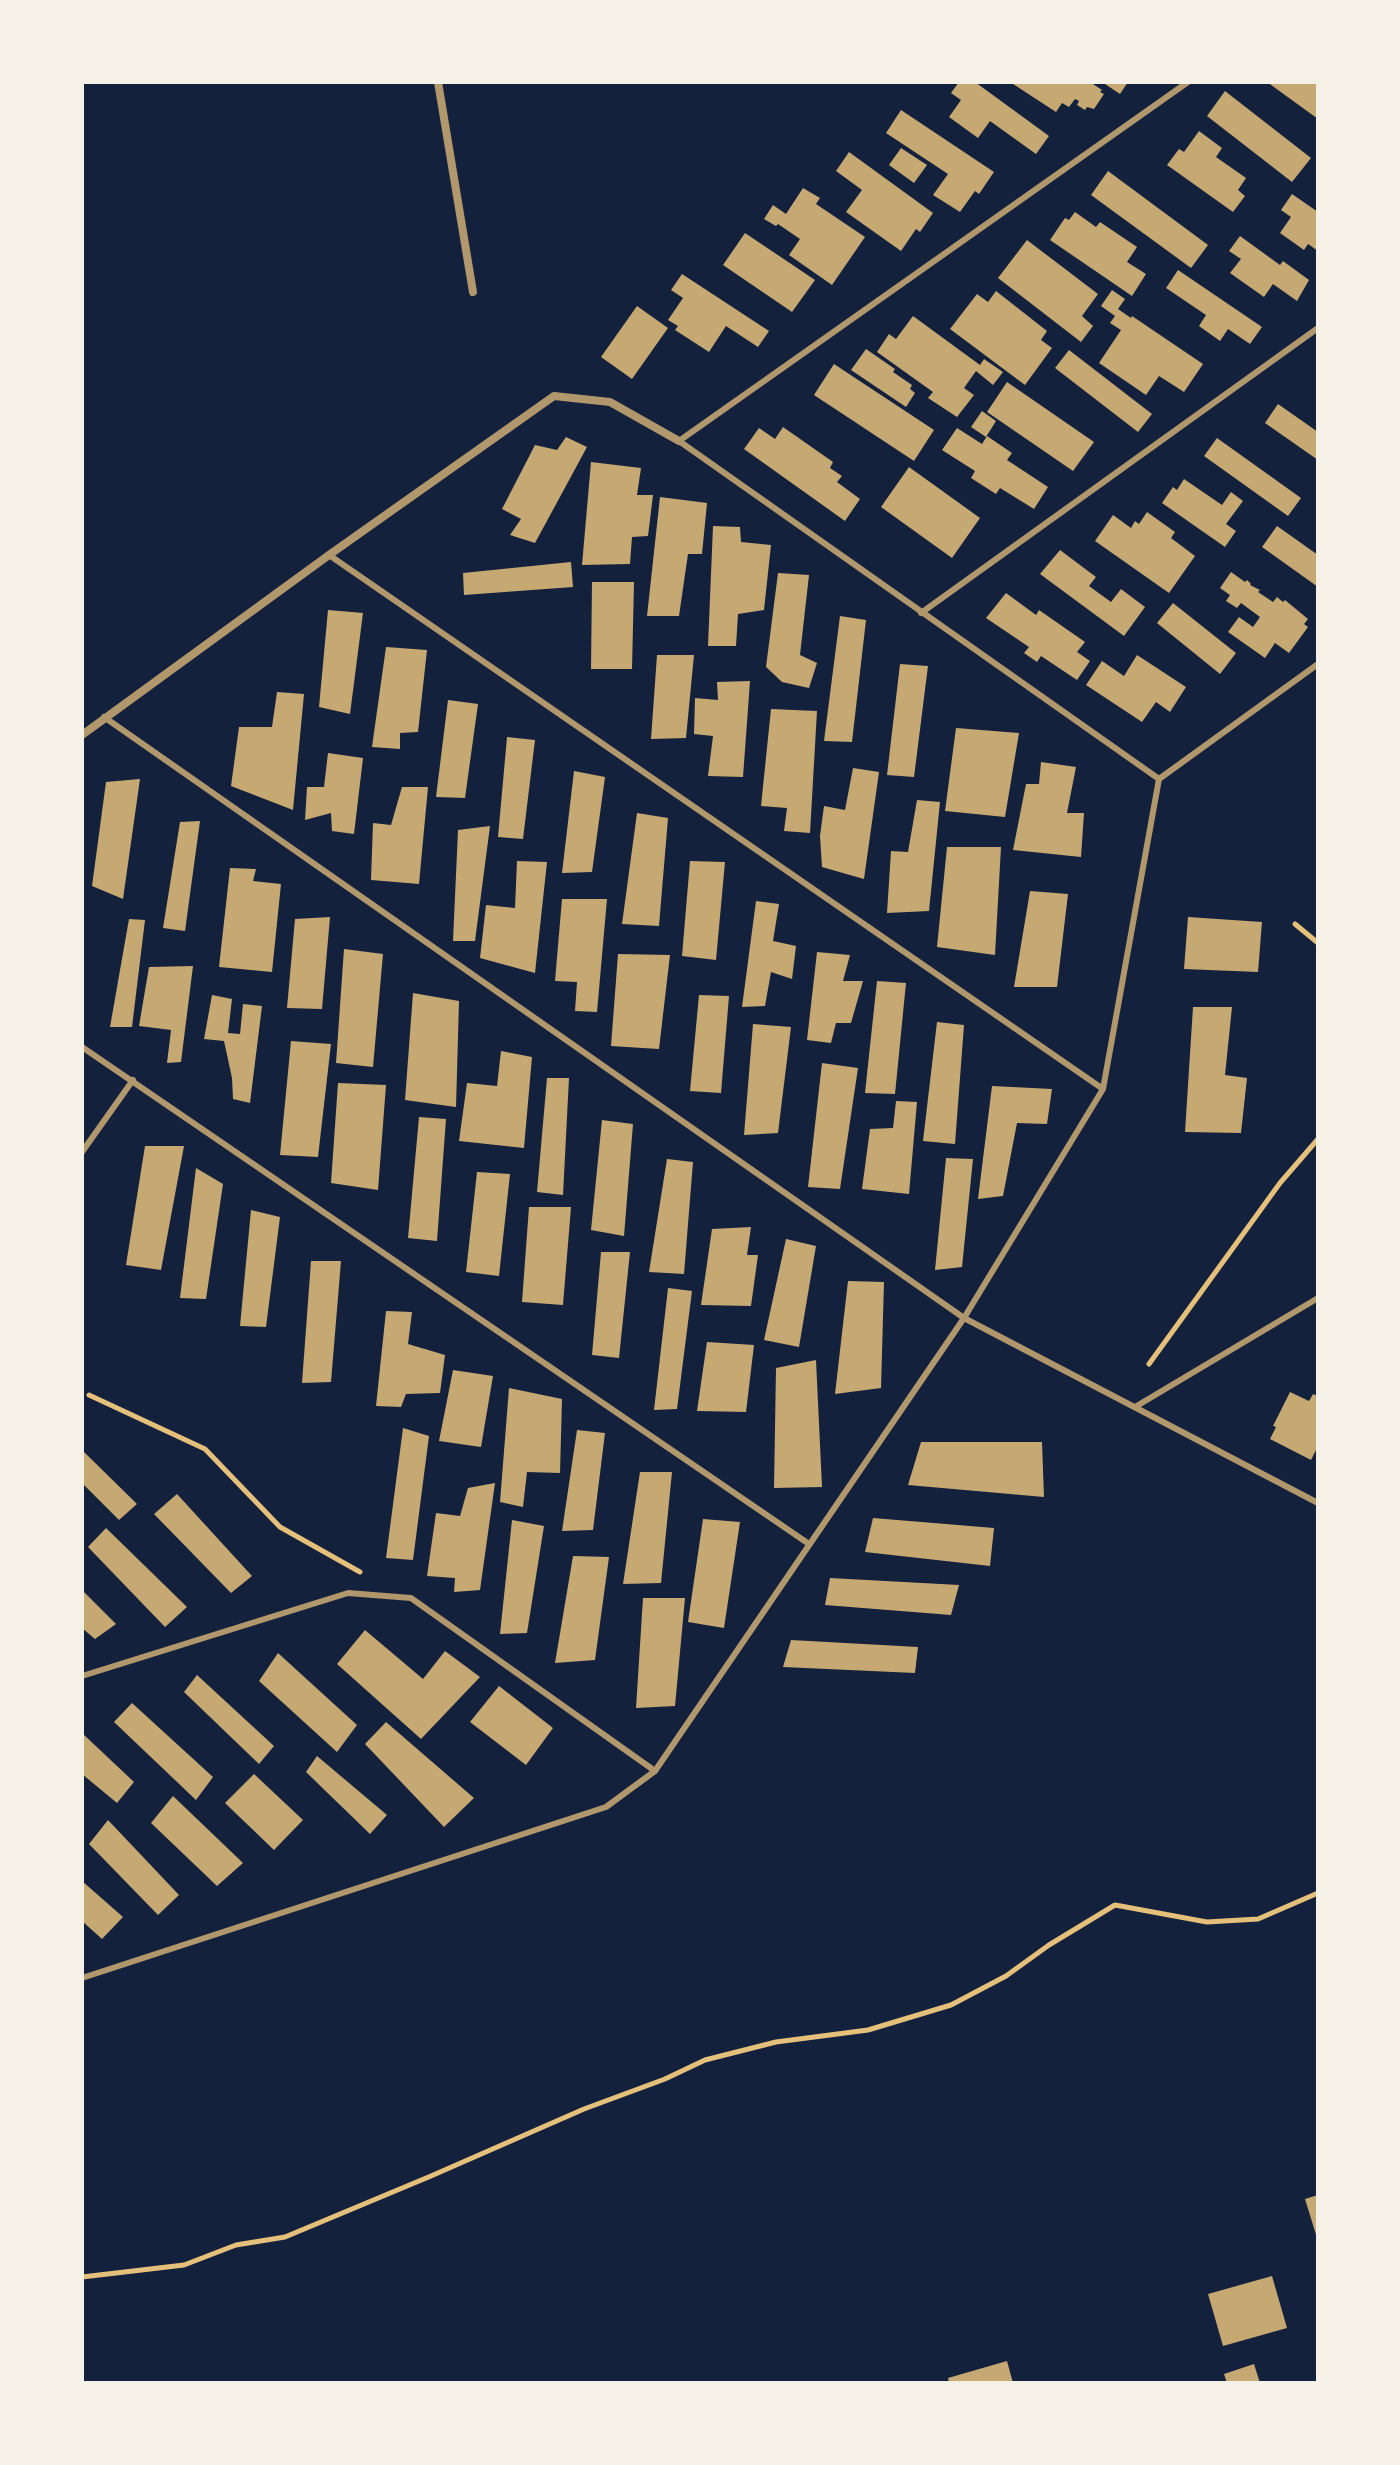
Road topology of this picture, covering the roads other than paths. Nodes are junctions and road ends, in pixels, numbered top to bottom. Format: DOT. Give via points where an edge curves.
graph roads {
  1 [pos="438,82"];
  2 [pos="1188,82"];
  3 [pos="473,292"];
  4 [pos="1318,328"];
  5 [pos="679,441"];
  6 [pos="329,555"];
  7 [pos="921,613"];
  8 [pos="1318,664"];
  9 [pos="104,717"];
  10 [pos="82,735"];
  11 [pos="1159,779"];
  12 [pos="82,1047"];
  13 [pos="133,1080"];
  14 [pos="1103,1089"];
  15 [pos="82,1152"];
  16 [pos="1318,1298"];
  17 [pos="964,1318"];
  18 [pos="1135,1407"];
  19 [pos="1318,1503"];
  20 [pos="809,1544"];
  21 [pos="82,1676"];
  22 [pos="655,1771"];
  23 [pos="82,1978"];
  1 -- 3 [label="street"];
  2 -- 5 [label="lane"];
  4 -- 7 [label="lane"];
  5 -- 6 [label="street" via="610,402 554,396"];
  5 -- 7 [label="lane"];
  6 -- 9 [label="street"];
  6 -- 14 [label="lane"];
  7 -- 11 [label="lane"];
  8 -- 11 [label="lane"];
  9 -- 10 [label="street"];
  9 -- 17 [label="lane"];
  11 -- 14 [label="lane"];
  12 -- 13 [label="lane"];
  13 -- 15 [label="lane"];
  13 -- 20 [label="lane"];
  14 -- 17 [label="lane"];
  16 -- 18 [label="lane"];
  17 -- 18 [label="lane"];
  17 -- 20 [label="lane"];
  18 -- 19 [label="lane"];
  20 -- 22 [label="lane"];
  21 -- 22 [label="lane" via="348,1593 411,1598"];
  22 -- 23 [label="lane" via="606,1807"];
}
